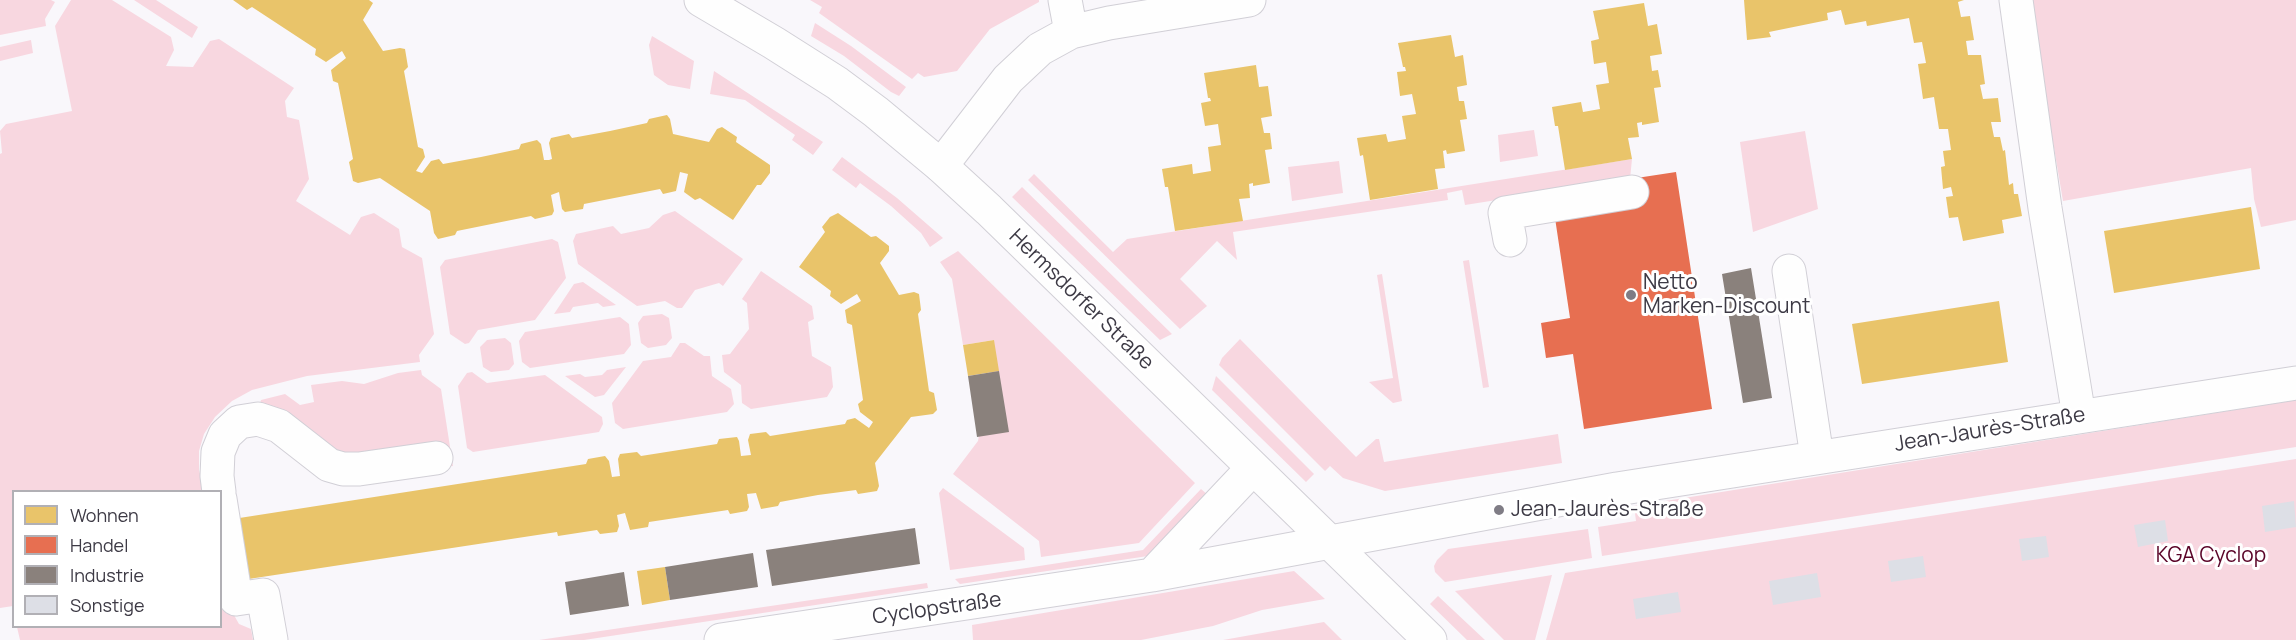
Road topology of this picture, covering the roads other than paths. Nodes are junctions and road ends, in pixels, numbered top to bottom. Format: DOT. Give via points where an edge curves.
graph roads {
  1 [pos="701,0"];
  2 [pos="1065,0"];
  3 [pos="1249,0"];
  4 [pos="2016,0"];
  5 [pos="1071,32"];
  6 [pos="941,166"];
  7 [pos="1632,192"];
  8 [pos="1510,240"];
  9 [pos="1789,271"];
  10 [pos="2296,383"];
  11 [pos="2079,416"];
  12 [pos="1817,457"];
  13 [pos="436,458"];
  14 [pos="1253,468"];
  15 [pos="219,490"];
  16 [pos="222,511"];
  17 [pos="1330,542"];
  18 [pos="1152,575"];
  19 [pos="271,640"];
  20 [pos="721,640"];
  21 [pos="1430,640"];
  1 -- 6 [label="street, Hermsdorfer Straße" via="837,83"];
  2 -- 5 [label="street"];
  3 -- 5 [label="street"];
  4 -- 11 [label="street"];
  5 -- 6 [label="street" via="1040,49 1008,79"];
  6 -- 14 [label="street, Hermsdorfer Straße"];
  7 -- 8 [label="street" via="1506,213"];
  9 -- 12 [label="street"];
  10 -- 11 [label="street, Jean-Jaurès-Straße"];
  11 -- 12 [label="street, Jean-Jaurès-Straße"];
  12 -- 17 [label="street, Jean-Jaurès-Straße"];
  13 -- 15 [label="street" via="343,469 329,465 279,426 258,418 239,422 225,435 218,452"];
  14 -- 17 [label="street, Hermsdorfer Straße"];
  14 -- 18 [label="street"];
  16 -- 19 [label="street" via="236,599 263,595"];
  17 -- 18 [label="street, Cyclopstraße"];
  17 -- 21 [label="street, Hermsdorfer Straße"];
  18 -- 20 [label="street, Cyclopstraße"];
}
